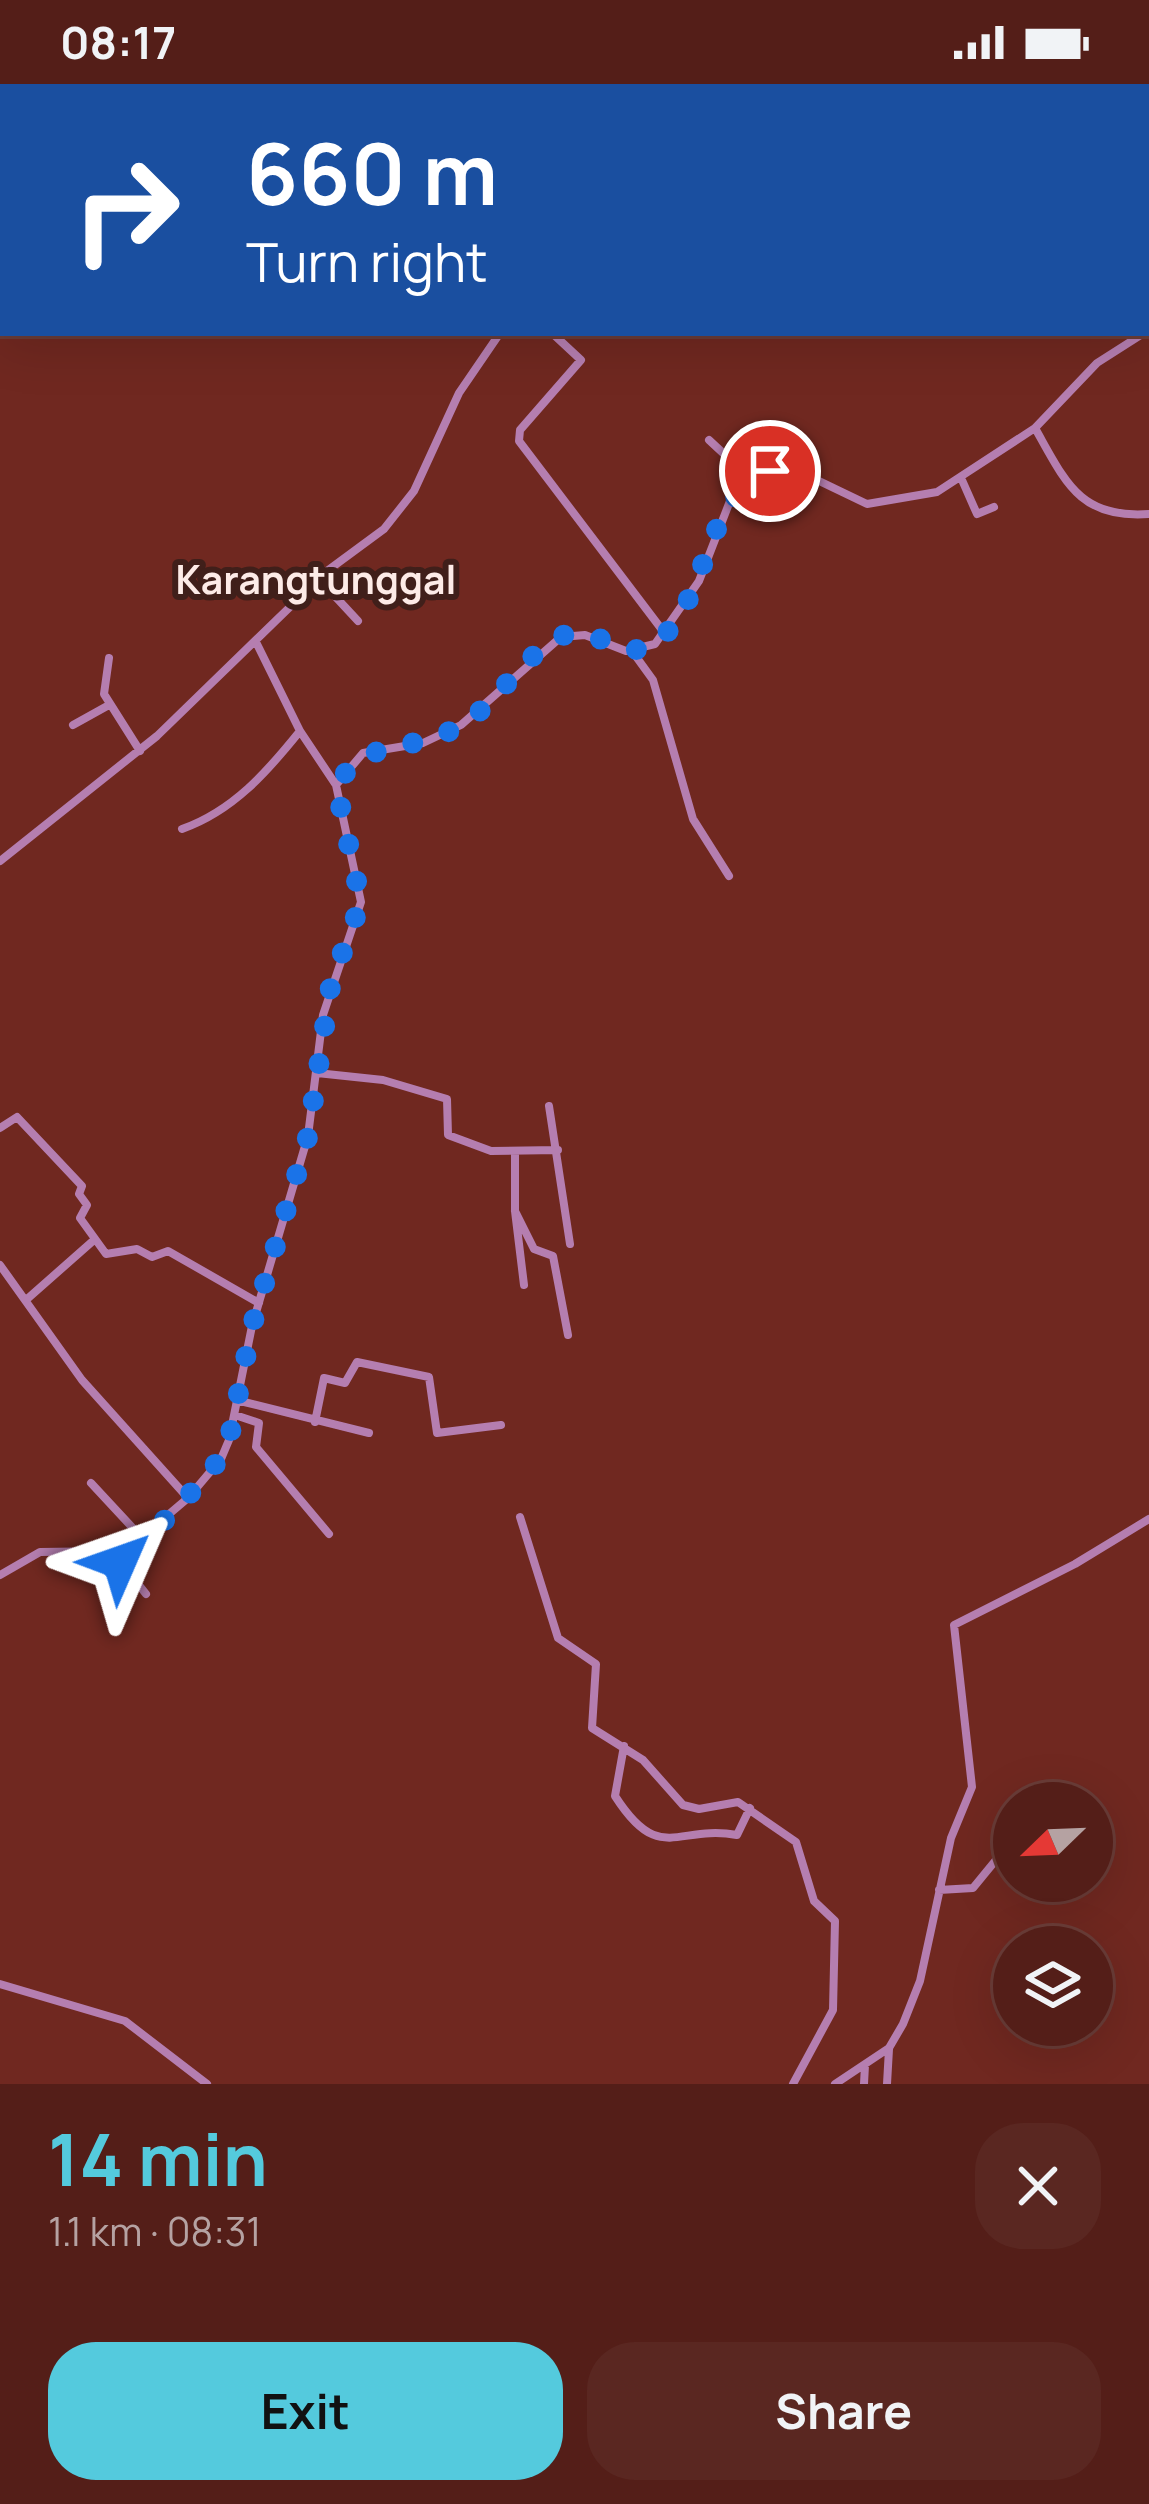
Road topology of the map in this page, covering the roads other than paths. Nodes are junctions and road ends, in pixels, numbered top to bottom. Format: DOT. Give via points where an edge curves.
graph roads {
  1 [pos="498,336"];
  2 [pos="555,336"];
  3 [pos="1140,336"];
  4 [pos="1035,428"];
  5 [pos="709,440"];
  6 [pos="752,480"];
  7 [pos="962,480"];
  8 [pos="994,507"];
  9 [pos="1149,514"];
  10 [pos="319,579"];
  11 [pos="358,621"];
  12 [pos="666,635"];
  13 [pos="256,642"];
  14 [pos="632,652"];
  15 [pos="109,658"];
  16 [pos="109,706"];
  17 [pos="74,725"];
  18 [pos="300,731"];
  19 [pos="140,751"];
  20 [pos="336,785"];
  21 [pos="182,829"];
  22 [pos="0,861"];
  23 [pos="729,876"];
  24 [pos="317,1073"];
  25 [pos="548,1106"];
  26 [pos="0,1128"];
  27 [pos="559,1150"];
  28 [pos="515,1152"];
  29 [pos="515,1210"];
  30 [pos="94,1240"];
  31 [pos="570,1244"];
  32 [pos="0,1265"];
  33 [pos="524,1286"];
  34 [pos="26,1300"];
  35 [pos="259,1303"];
  36 [pos="568,1335"];
  37 [pos="236,1400"];
  38 [pos="235,1415"];
  39 [pos="315,1421"];
  40 [pos="501,1425"];
  41 [pos="369,1432"];
  42 [pos="91,1483"];
  43 [pos="188,1498"];
  44 [pos="520,1517"];
  45 [pos="1149,1519"];
  46 [pos="328,1534"];
  47 [pos="142,1539"];
  48 [pos="112,1551"];
  49 [pos="0,1575"];
  50 [pos="146,1594"];
  51 [pos="624,1746"];
  52 [pos="749,1808"];
  53 [pos="993,1864"];
  54 [pos="939,1890"];
  55 [pos="1,1986"];
  56 [pos="889,2048"];
  57 [pos="865,2065"];
  58 [pos="207,2084"];
  59 [pos="793,2084"];
  60 [pos="835,2084"];
  61 [pos="864,2084"];
  62 [pos="887,2084"];
  1 -- 10 [label="street" via="459,393 402,511"];
  2 -- 12 [label="street" via="580,360 520,430 520,445"];
  3 -- 4 [label="street" via="1097,363"];
  4 -- 7 [label="street"];
  4 -- 9 [label="street" via="1084,500 1107,515"];
  5 -- 6 [label="street"];
  6 -- 7 [label="street" via="790,467 878,505"];
  6 -- 12 [label="street" via="730,501 699,581"];
  7 -- 8 [label="street" via="977,514"];
  10 -- 11 [label="street"];
  10 -- 13 [label="street"];
  12 -- 14 [label="street"];
  13 -- 18 [label="street"];
  13 -- 19 [label="street"];
  14 -- 20 [label="street" via="585,635 561,637 461,725 423,743 363,753"];
  14 -- 23 [label="street" via="653,680 693,819"];
  15 -- 16 [label="street" via="102,688"];
  16 -- 17 [label="street"];
  16 -- 19 [label="street"];
  18 -- 20 [label="street"];
  18 -- 21 [label="street" via="248,790"];
  19 -- 22 [label="street"];
  20 -- 24 [label="street" via="361,902 331,984"];
  24 -- 28 [label="street" via="383,1080 447,1099 450,1136"];
  24 -- 35 [label="street" via="308,1136"];
  25 -- 27 [label="street"];
  26 -- 30 [label="street" via="17,1117 82,1186 87,1205 80,1218"];
  27 -- 28 [label="street"];
  27 -- 31 [label="street"];
  28 -- 29 [label="street"];
  29 -- 33 [label="street"];
  29 -- 36 [label="street" via="534,1249 553,1255"];
  30 -- 34 [label="street"];
  30 -- 35 [label="street" via="107,1255 168,1251"];
  32 -- 34 [label="street"];
  34 -- 43 [label="street" via="82,1380"];
  35 -- 37 [label="street"];
  37 -- 38 [label="street"];
  37 -- 39 [label="street"];
  38 -- 43 [label="street" via="221,1459"];
  38 -- 46 [label="street" via="259,1423 256,1447"];
  39 -- 40 [label="street" via="323,1378 345,1383 357,1362 428,1376 437,1433"];
  39 -- 41 [label="street"];
  42 -- 47 [label="street"];
  43 -- 47 [label="street"];
  44 -- 51 [label="street" via="558,1638 596,1664 590,1720"];
  45 -- 54 [label="street" via="954,1625 973,1778"];
  47 -- 48 [label="street"];
  48 -- 49 [label="street" via="40,1552"];
  48 -- 50 [label="street"];
  51 -- 52 [label="street" via="687,1807 727,1801"];
  51 -- 52 [label="street" via="615,1796 659,1838 737,1835"];
  52 -- 59 [label="street" via="796,1842 814,1901 836,1925 833,2010"];
  53 -- 54 [label="street" via="973,1888"];
  54 -- 56 [label="street" via="920,1981"];
  55 -- 58 [label="street" via="124,2021"];
  56 -- 57 [label="street"];
  56 -- 62 [label="street"];
  57 -- 60 [label="street"];
  57 -- 61 [label="street"];
}
